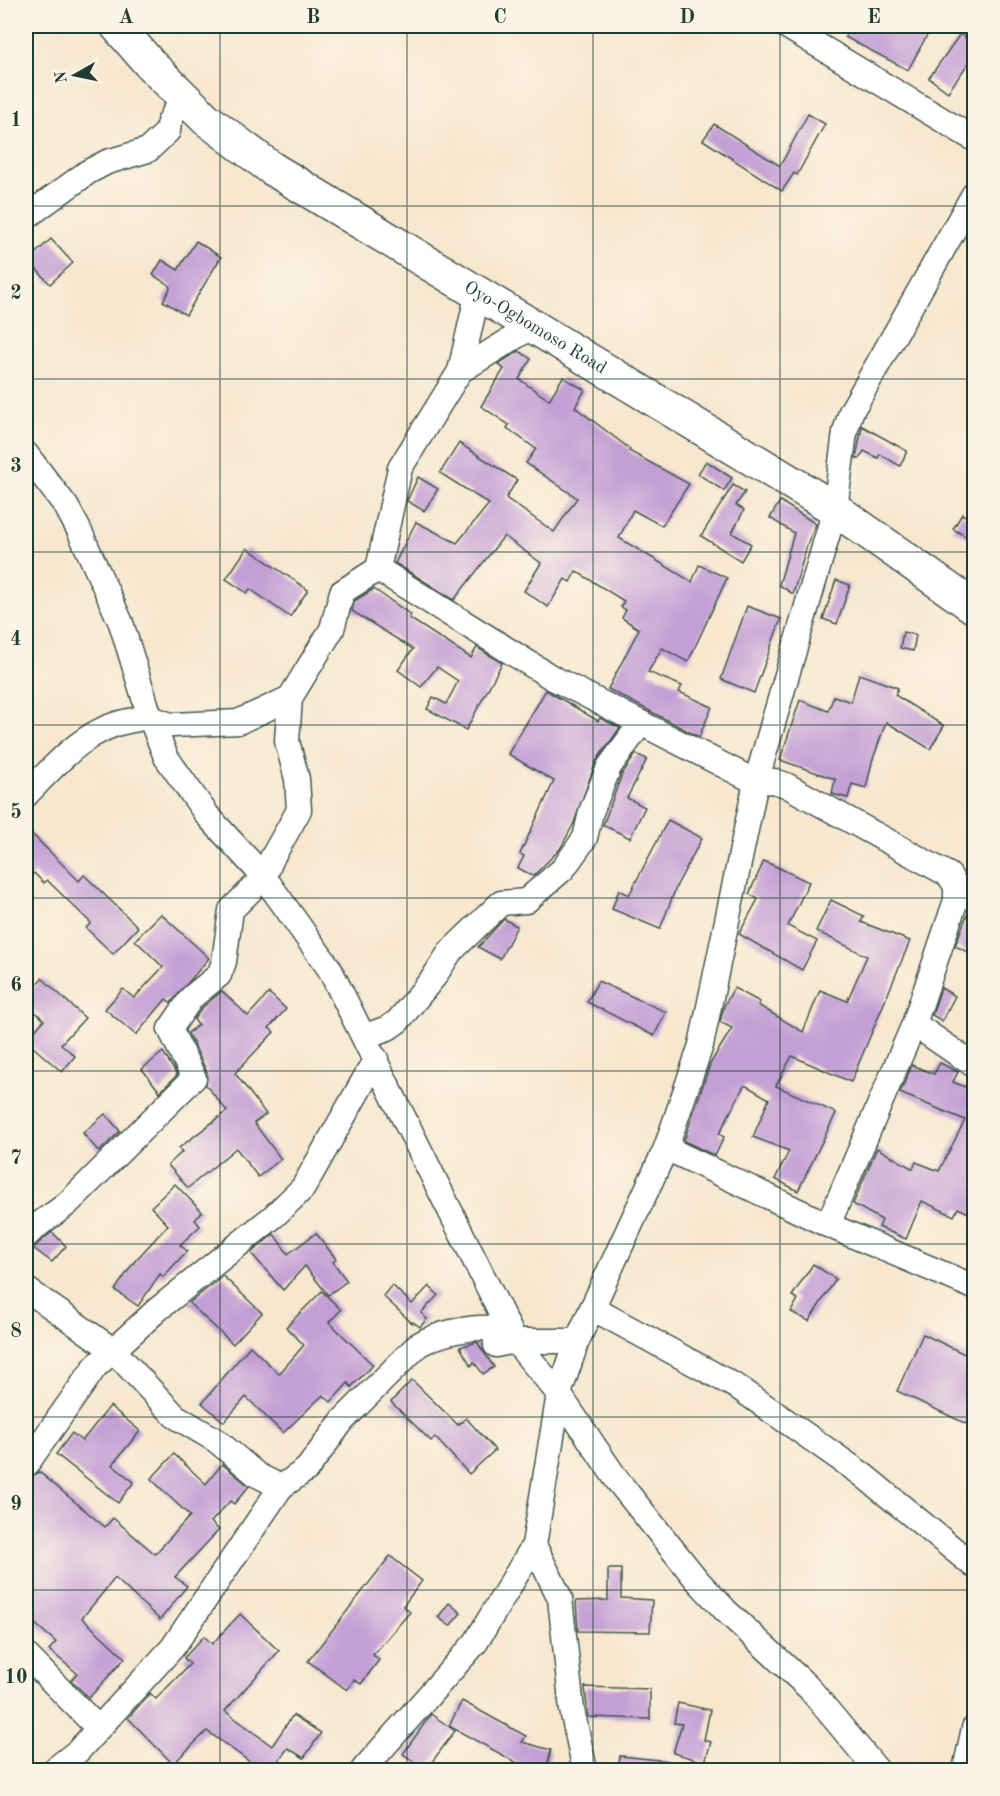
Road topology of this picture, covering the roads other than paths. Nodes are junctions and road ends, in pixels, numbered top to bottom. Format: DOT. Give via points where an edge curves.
graph roads {
  1 [pos="117,26"];
  2 [pos="786,26"];
  3 [pos="183,97"];
  4 [pos="975,140"];
  5 [pos="975,194"];
  6 [pos="26,217"];
  7 [pos="478,292"];
  8 [pos="534,325"];
  9 [pos="460,371"];
  10 [pos="26,454"];
  11 [pos="835,509"];
  12 [pos="378,568"];
  13 [pos="975,607"];
  14 [pos="290,698"];
  15 [pos="150,717"];
  16 [pos="641,723"];
  17 [pos="756,782"];
  18 [pos="26,795"];
  19 [pos="264,876"];
  20 [pos="914,1024"];
  21 [pos="365,1036"];
  22 [pos="376,1059"];
  23 [pos="975,1065"];
  24 [pos="666,1148"];
  25 [pos="828,1226"];
  26 [pos="26,1236"];
  27 [pos="975,1287"];
  28 [pos="26,1289"];
  29 [pos="592,1308"];
  30 [pos="515,1341"];
  31 [pos="577,1341"];
  32 [pos="113,1350"];
  33 [pos="559,1394"];
  34 [pos="26,1465"];
  35 [pos="281,1487"];
  36 [pos="534,1545"];
  37 [pos="975,1566"];
  38 [pos="26,1655"];
  39 [pos="98,1728"];
  40 [pos="975,1728"];
  41 [pos="54,1770"];
  42 [pos="363,1770"];
  43 [pos="585,1770"];
  44 [pos="877,1770"];
  45 [pos="965,1770"];
  1 -- 3 [label="highway, Oyo-Ogbomoso Road"];
  2 -- 4 [label="street"];
  3 -- 6 [label="street" via="168,131 148,150 88,172"];
  3 -- 7 [label="highway, Oyo-Ogbomoso Road" via="271,168"];
  5 -- 11 [label="street" via="851,412"];
  7 -- 8 [label="highway, Oyo-Ogbomoso Road"];
  7 -- 9 [label="street"];
  8 -- 9 [label="street"];
  8 -- 11 [label="highway, Oyo-Ogbomoso Road"];
  9 -- 12 [label="street" via="400,468"];
  10 -- 15 [label="street" via="80,530 121,623"];
  11 -- 13 [label="highway, Oyo-Ogbomoso Road"];
  11 -- 17 [label="street"];
  12 -- 14 [label="street" via="342,592 332,629"];
  12 -- 16 [label="street" via="551,677"];
  14 -- 15 [label="street" via="238,722 173,725"];
  14 -- 19 [label="street" via="287,741 297,779 299,810"];
  15 -- 18 [label="street" via="100,730 73,747"];
  15 -- 19 [label="street" via="166,757 183,784"];
  16 -- 17 [label="street"];
  16 -- 21 [label="street" via="609,767 585,838 563,869 526,901 501,903 450,952 398,1021"];
  17 -- 20 [label="street" via="786,785 949,875 956,886 956,900"];
  17 -- 24 [label="street" via="701,1045"];
  19 -- 21 [label="street" via="324,959"];
  19 -- 26 [label="street" via="231,910 219,975 192,998 170,1029 194,1078 68,1203 49,1214"];
  20 -- 23 [label="street"];
  20 -- 25 [label="street"];
  21 -- 22 [label="street"];
  22 -- 30 [label="street"];
  22 -- 32 [label="street" via="303,1188"];
  24 -- 25 [label="street"];
  24 -- 29 [label="street"];
  25 -- 27 [label="street"];
  28 -- 32 [label="street"];
  29 -- 31 [label="street"];
  29 -- 37 [label="street" via="739,1388 863,1475"];
  30 -- 31 [label="street"];
  30 -- 33 [label="street"];
  30 -- 35 [label="street" via="496,1345 495,1328 474,1327 417,1345 343,1420 307,1469"];
  31 -- 33 [label="street"];
  32 -- 34 [label="street" via="81,1386"];
  32 -- 35 [label="street" via="175,1416 217,1441 257,1475"];
  33 -- 36 [label="street"];
  33 -- 44 [label="street" via="617,1480 697,1580 809,1688"];
  35 -- 39 [label="street" via="174,1647"];
  36 -- 42 [label="street" via="476,1642"];
  36 -- 43 [label="street" via="560,1598 572,1710"];
  38 -- 39 [label="street"];
  39 -- 41 [label="street"];
  40 -- 45 [label="street"];
}
